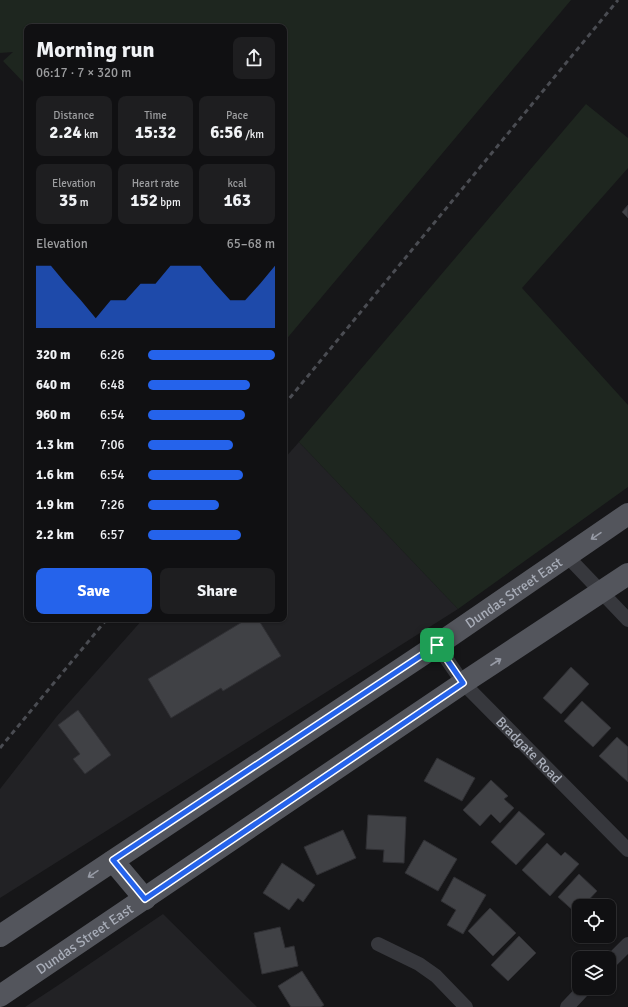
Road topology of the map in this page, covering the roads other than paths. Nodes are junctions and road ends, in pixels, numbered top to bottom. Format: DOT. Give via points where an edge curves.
graph roads {
  1 [pos="628,514"];
  2 [pos="566,556"];
  3 [pos="628,574"];
  4 [pos="601,593"];
  5 [pos="628,620"];
  6 [pos="437,645"];
  7 [pos="463,683"];
  8 [pos="628,850"];
  9 [pos="113,860"];
  10 [pos="145,899"];
  11 [pos="0,936"];
  12 [pos="378,944"];
  13 [pos="628,944"];
  14 [pos="616,957"];
  15 [pos="579,995"];
  16 [pos="0,996"];
  17 [pos="466,1007"];
  18 [pos="567,1007"];
  1 -- 2 [label="main road, Dundas Street East, one-way"];
  2 -- 4 [label="street"];
  2 -- 6 [label="main road, Dundas Street East"];
  3 -- 4 [label="main road, Dundas Street East"];
  4 -- 5 [label="street"];
  7 -- 4 [label="main road, Dundas Street East, one-way"];
  6 -- 7 [label="street, Bradgate Road"];
  6 -- 9 [label="main road, Dundas Street East"];
  7 -- 8 [label="street, Bradgate Road"];
  7 -- 10 [label="main road, Dundas Street East"];
  9 -- 10 [label="main road"];
  9 -- 11 [label="main road, Dundas Street East, one-way"];
  10 -- 16 [label="main road, Dundas Street East"];
  12 -- 17 [label="street" via="436,976"];
  13 -- 14 [label="street"];
  15 -- 18 [label="street"];
}
